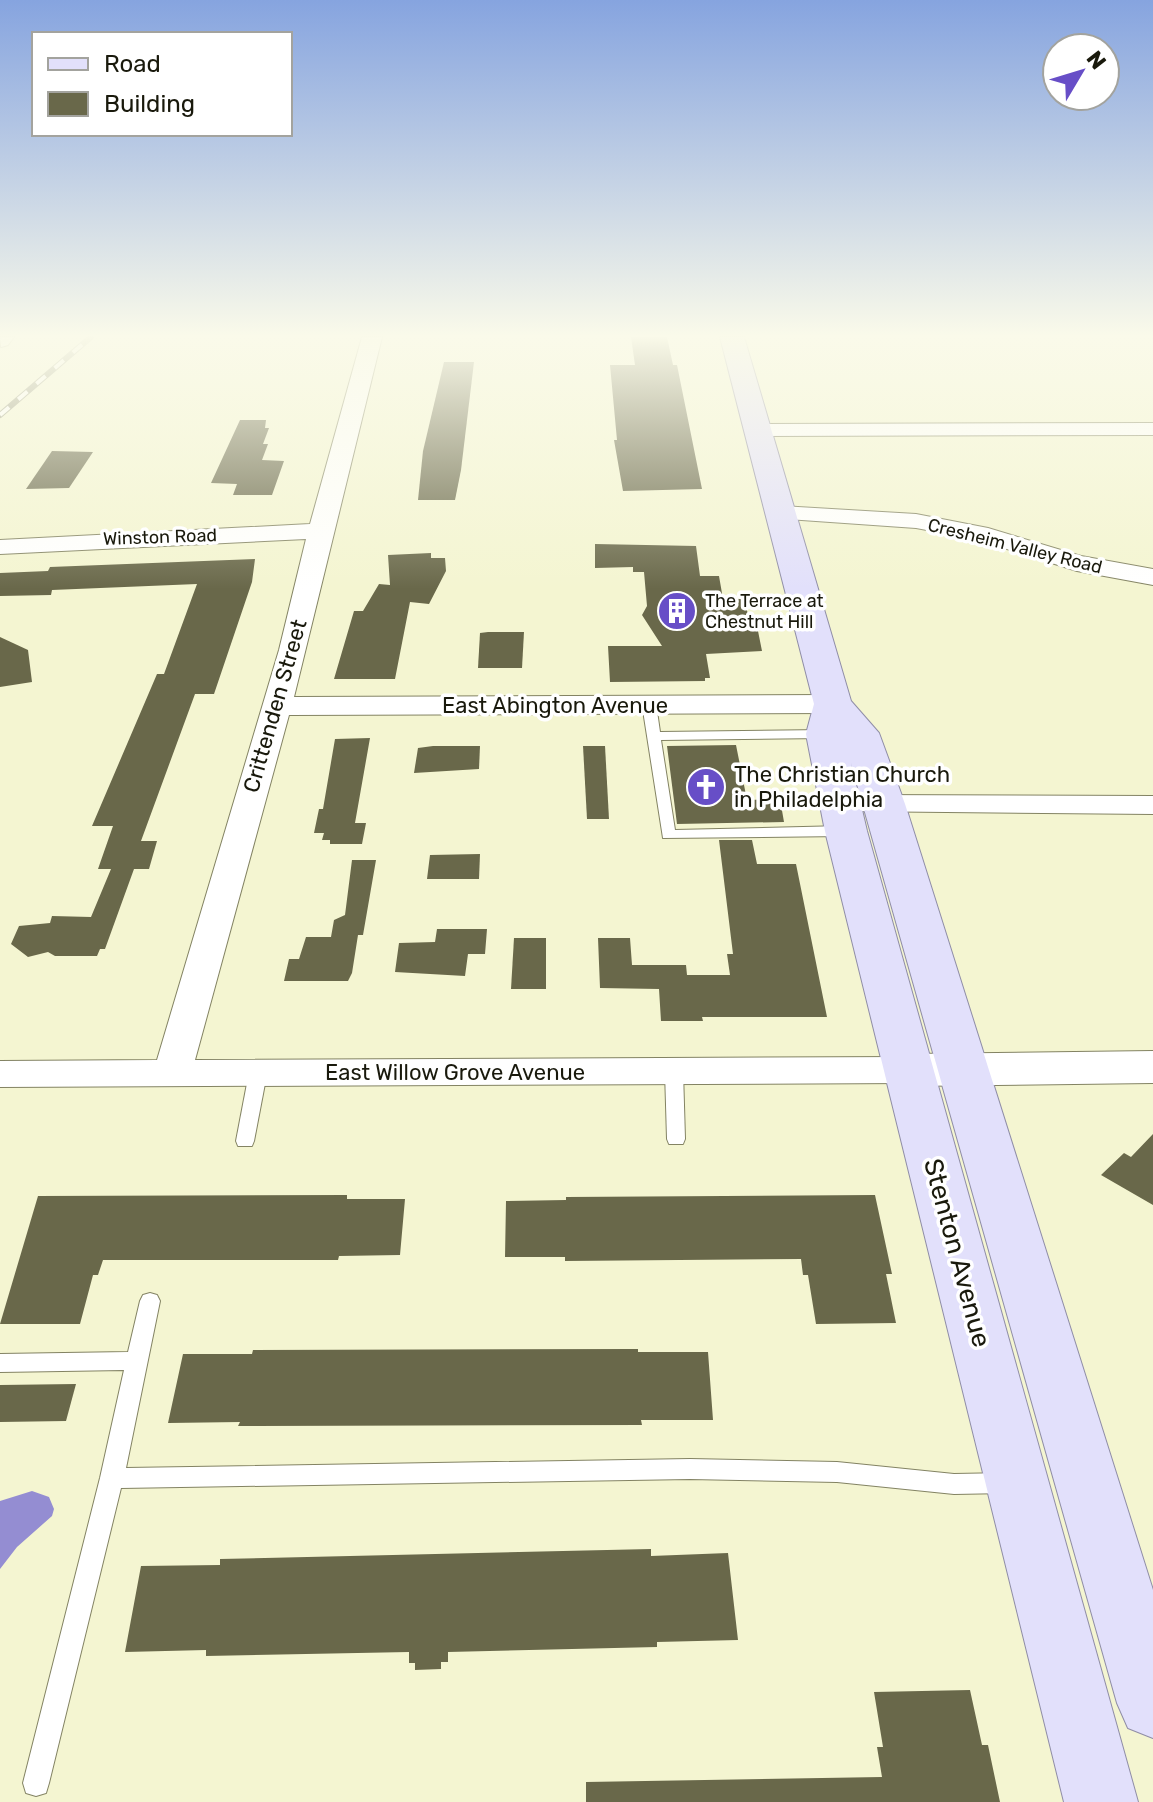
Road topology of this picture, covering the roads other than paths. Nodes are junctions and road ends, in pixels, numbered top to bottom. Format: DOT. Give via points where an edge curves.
graph roads {
  1 [pos="349,421"];
  2 [pos="756,421"];
  3 [pos="1153,429"];
  4 [pos="758,430"];
  5 [pos="781,513"];
  6 [pos="320,531"];
  7 [pos="0,547"];
  8 [pos="1153,577"];
  9 [pos="649,704"];
  10 [pos="276,706"];
  11 [pos="829,719"];
  12 [pos="653,736"];
  13 [pos="885,804"];
  14 [pos="1153,805"];
  15 [pos="843,818"];
  16 [pos="1153,1067"];
  17 [pos="936,1068"];
  18 [pos="674,1071"];
  19 [pos="172,1073"];
  20 [pos="258,1073"];
  21 [pos="0,1074"];
  22 [pos="676,1139"];
  23 [pos="245,1141"];
  24 [pos="150,1301"];
  25 [pos="134,1361"];
  26 [pos="0,1363"];
  27 [pos="112,1478"];
  28 [pos="1017,1483"];
  29 [pos="1153,1703"];
  30 [pos="36,1783"];
  31 [pos="1101,1802"];
  1 -- 6 [label="street, Crittenden Street"];
  2 -- 4 [label="main road, Stenton Avenue"];
  3 -- 4 [label="street"];
  4 -- 5 [label="main road, Stenton Avenue"];
  5 -- 8 [label="street, Cresheim Valley Road" via="916,521"];
  5 -- 11 [label="main road, Stenton Avenue"];
  6 -- 7 [label="street, Winston Road"];
  6 -- 10 [label="street, Crittenden Street"];
  9 -- 10 [label="street, East Abington Avenue"];
  9 -- 11 [label="street, East Abington Avenue"];
  9 -- 12 [label="lane"];
  10 -- 19 [label="street, Crittenden Street"];
  11 -- 12 [label="lane"];
  11 -- 13 [label="main road, Stenton Avenue" via="860,733"];
  11 -- 15 [label="main road, Stenton Avenue"];
  12 -- 15 [label="lane" via="668,835"];
  13 -- 14 [label="street"];
  13 -- 15 [label="street"];
  13 -- 17 [label="main road, Stenton Avenue"];
  15 -- 17 [label="main road, Stenton Avenue"];
  16 -- 17 [label="street"];
  17 -- 18 [label="street, East Willow Grove Avenue"];
  17 -- 28 [label="main road, Stenton Avenue"];
  17 -- 29 [label="main road, Stenton Avenue"];
  18 -- 20 [label="street, East Willow Grove Avenue"];
  18 -- 22 [label="lane"];
  19 -- 20 [label="street, East Willow Grove Avenue"];
  19 -- 21 [label="street, East Willow Grove Avenue"];
  20 -- 23 [label="lane"];
  24 -- 25 [label="lane"];
  25 -- 26 [label="lane"];
  25 -- 27 [label="lane"];
  27 -- 28 [label="lane" via="690,1469"];
  27 -- 30 [label="lane"];
  28 -- 31 [label="main road, Stenton Avenue"];
}
